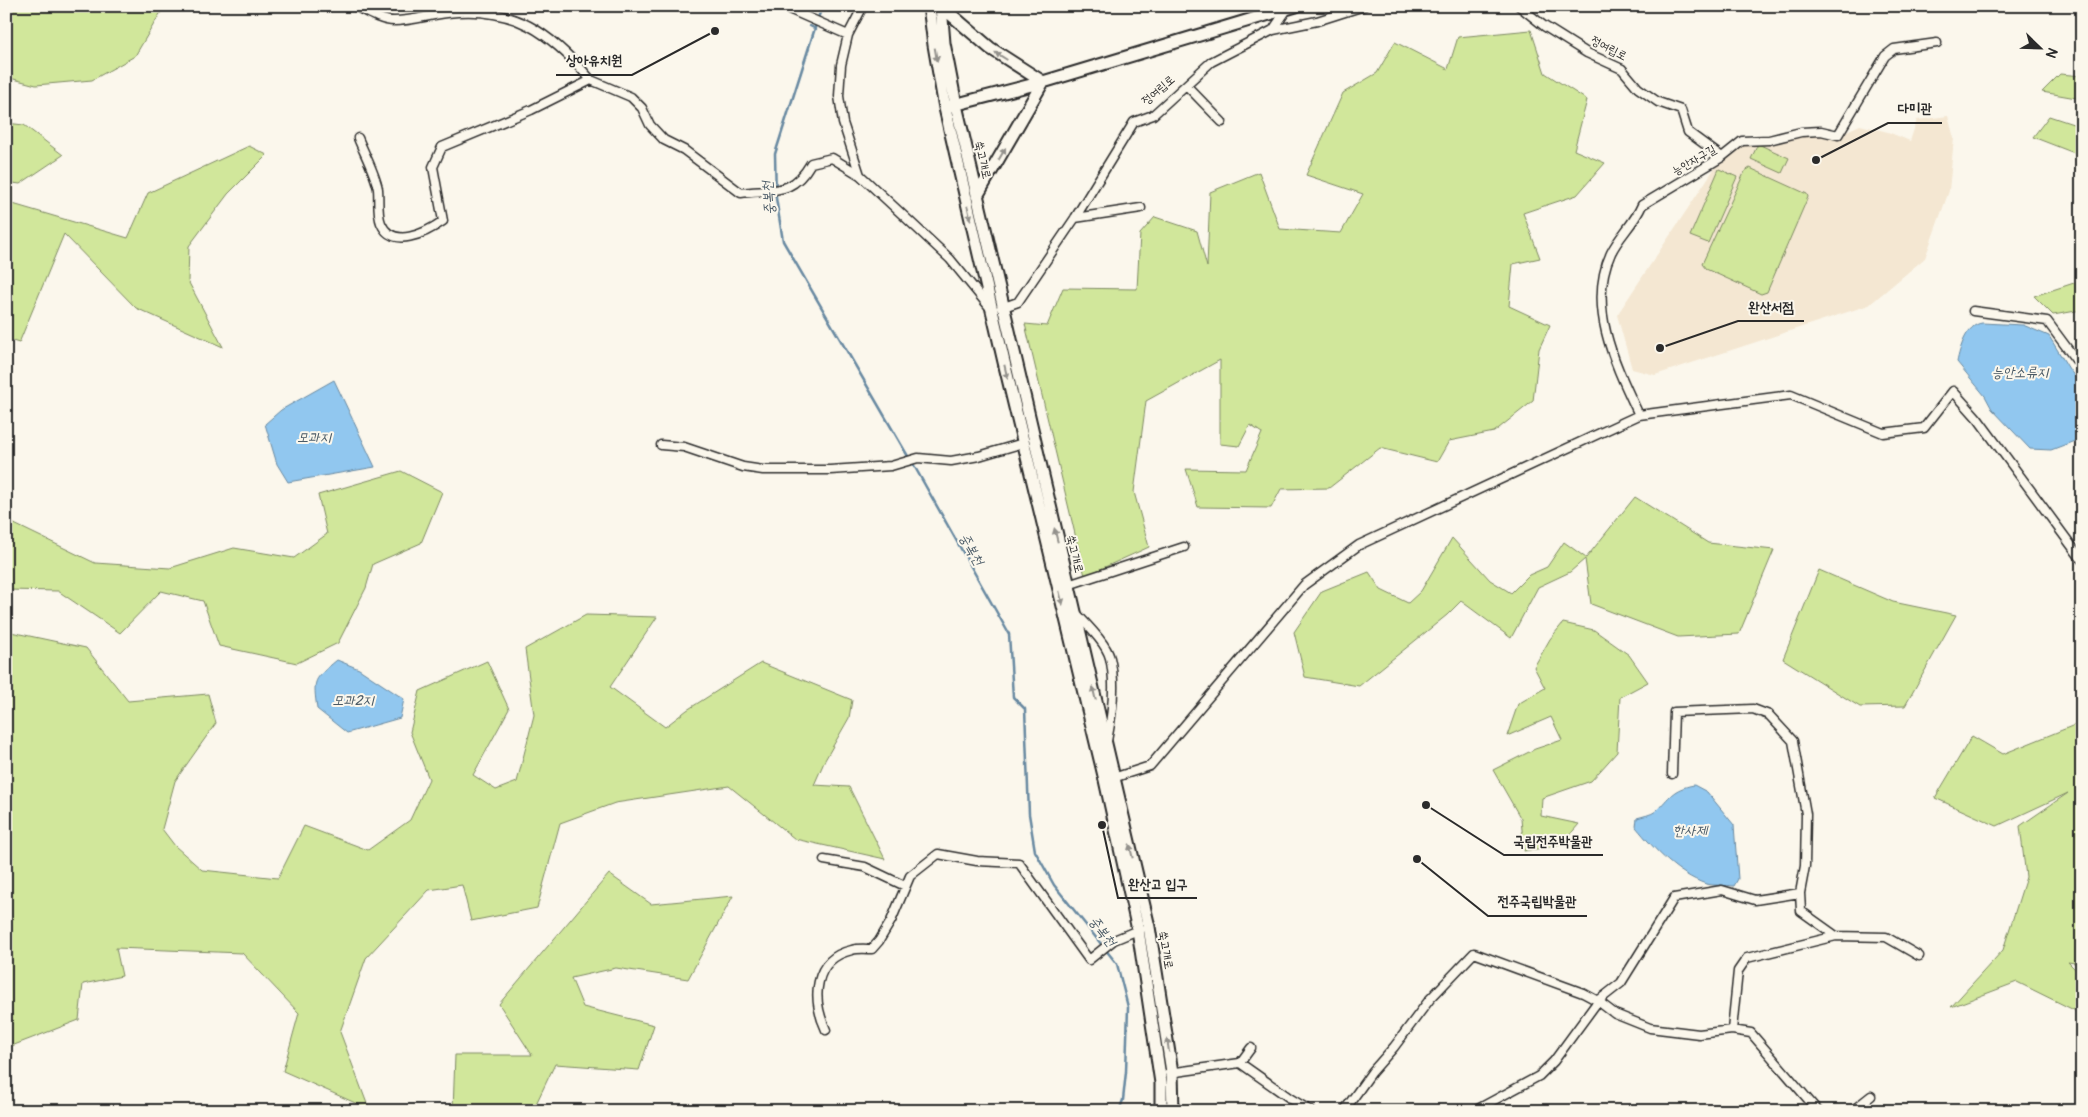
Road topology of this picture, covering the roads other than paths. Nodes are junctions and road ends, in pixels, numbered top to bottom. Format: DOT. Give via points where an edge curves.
graph roads {
  1 [pos="355,6"];
  2 [pos="782,6"];
  3 [pos="863,6"];
  4 [pos="929,6"];
  5 [pos="941,6"];
  6 [pos="1364,6"];
  7 [pos="1519,6"];
  8 [pos="1291,7"];
  9 [pos="1272,30"];
  10 [pos="848,35"];
  11 [pos="1937,43"];
  12 [pos="591,80"];
  13 [pos="1043,82"];
  14 [pos="1186,85"];
  15 [pos="950,106"];
  16 [pos="1222,122"];
  17 [pos="358,138"];
  18 [pos="1722,157"];
  19 [pos="860,175"];
  20 [pos="977,196"];
  21 [pos="1141,208"];
  22 [pos="1075,218"];
  23 [pos="997,309"];
  24 [pos="1973,311"];
  25 [pos="2082,362"];
  26 [pos="1639,415"];
  27 [pos="1023,443"];
  28 [pos="661,445"];
  29 [pos="1184,547"];
  30 [pos="2082,560"];
  31 [pos="1068,584"];
  32 [pos="1076,612"];
  33 [pos="1106,743"];
  34 [pos="1672,774"];
  35 [pos="1110,779"];
  36 [pos="824,860"];
  37 [pos="905,886"];
  38 [pos="1800,893"];
  39 [pos="1138,930"];
  40 [pos="1836,936"];
  41 [pos="1919,956"];
  42 [pos="1598,1001"];
  43 [pos="826,1030"];
  44 [pos="1732,1030"];
  45 [pos="1251,1048"];
  46 [pos="1240,1063"];
  47 [pos="1172,1072"];
  48 [pos="1159,1074"];
  49 [pos="1871,1096"];
  50 [pos="1161,1111"];
  51 [pos="1173,1111"];
  52 [pos="1311,1111"];
  53 [pos="1344,1111"];
  54 [pos="1474,1111"];
  55 [pos="1818,1111"];
  56 [pos="1852,1111"];
  1 -- 12 [label="street" via="393,21 473,11 519,21 540,30 554,41"];
  2 -- 10 [label="street"];
  3 -- 10 [label="street"];
  4 -- 15 [label="street, 쑥고개로, one-way" via="934,45"];
  13 -- 5 [label="street, one-way" via="990,48"];
  5 -- 15 [label="street, 쑥고개로"];
  6 -- 9 [label="street, 정여립로" via="1317,21"];
  7 -- 18 [label="street, 정여립로" via="1587,53 1622,69 1638,88 1658,102 1681,110 1688,132"];
  8 -- 9 [label="street"];
  8 -- 13 [label="street"];
  9 -- 14 [label="street, 정여립로" via="1211,62"];
  10 -- 19 [label="street" via="839,96 842,123"];
  11 -- 18 [label="street, 능안자구길" via="1894,49 1885,56 1838,136 1821,131 1801,132 1769,140 1742,141"];
  12 -- 17 [label="street" via="531,110 442,147 433,167 443,221 406,237 395,239 387,235 380,222 378,188"];
  12 -- 19 [label="street" via="630,97 642,108 650,125 664,140 684,150 741,193 788,188 803,177 811,163 832,158"];
  13 -- 15 [label="street"];
  20 -- 13 [label="street, one-way"];
  14 -- 16 [label="street"];
  14 -- 22 [label="street, 정여립로" via="1153,115 1134,122"];
  15 -- 20 [label="street, 쑥고개로"];
  15 -- 23 [label="street, 쑥고개로, one-way"];
  18 -- 26 [label="street, 능안자구길" via="1642,205 1612,252 1606,268 1601,307 1604,324 1618,370"];
  19 -- 23 [label="street" via="950,259"];
  20 -- 23 [label="street, 쑥고개로"];
  21 -- 22 [label="street"];
  22 -- 23 [label="street, 정여립로" via="1018,302"];
  23 -- 27 [label="street, 쑥고개로, one-way"];
  31 -- 23 [label="street, 쑥고개로, one-way"];
  24 -- 25 [label="street" via="2047,321 2076,360"];
  26 -- 30 [label="street" via="1791,395 1882,433 1924,428 1953,391 1978,419"];
  26 -- 35 [label="street" via="1359,545 1304,585 1150,766"];
  27 -- 28 [label="street" via="951,461 918,458 891,466 830,470 763,470 743,467 684,447"];
  27 -- 35 [label="street, 쑥고개로, one-way"];
  29 -- 31 [label="street"];
  31 -- 32 [label="street, 쑥고개로"];
  33 -- 32 [label="street, 쑥고개로, one-way"];
  32 -- 33 [label="street" via="1110,657 1110,728"];
  33 -- 35 [label="street, 쑥고개로"];
  34 -- 38 [label="street" via="1674,712 1753,709 1769,715 1794,741 1806,814 1805,866"];
  35 -- 39 [label="street, 쑥고개로"];
  47 -- 35 [label="street, 쑥고개로, one-way" via="1148,927"];
  36 -- 37 [label="street" via="865,867"];
  37 -- 39 [label="street" via="910,876 938,854 977,861 1019,863 1089,960 1114,940"];
  37 -- 43 [label="street" via="891,921 872,949 853,949 834,957 821,973 816,991 818,1014"];
  38 -- 40 [label="street" via="1801,911"];
  38 -- 42 [label="street" via="1755,900 1722,890 1674,898 1621,983"];
  39 -- 48 [label="street, 쑥고개로"];
  40 -- 41 [label="street" via="1886,937"];
  40 -- 44 [label="street" via="1747,958 1738,971"];
  42 -- 44 [label="street" via="1615,1014 1650,1028 1699,1034"];
  42 -- 53 [label="street" via="1474,953 1430,998"];
  42 -- 54 [label="street" via="1554,1061 1539,1076"];
  44 -- 55 [label="street" via="1751,1032"];
  45 -- 46 [label="street"];
  46 -- 47 [label="street"];
  46 -- 52 [label="street"];
  47 -- 48 [label="street"];
  47 -- 51 [label="street, 쑥고개로"];
  48 -- 50 [label="street, 쑥고개로"];
  49 -- 56 [label="street"];
}
